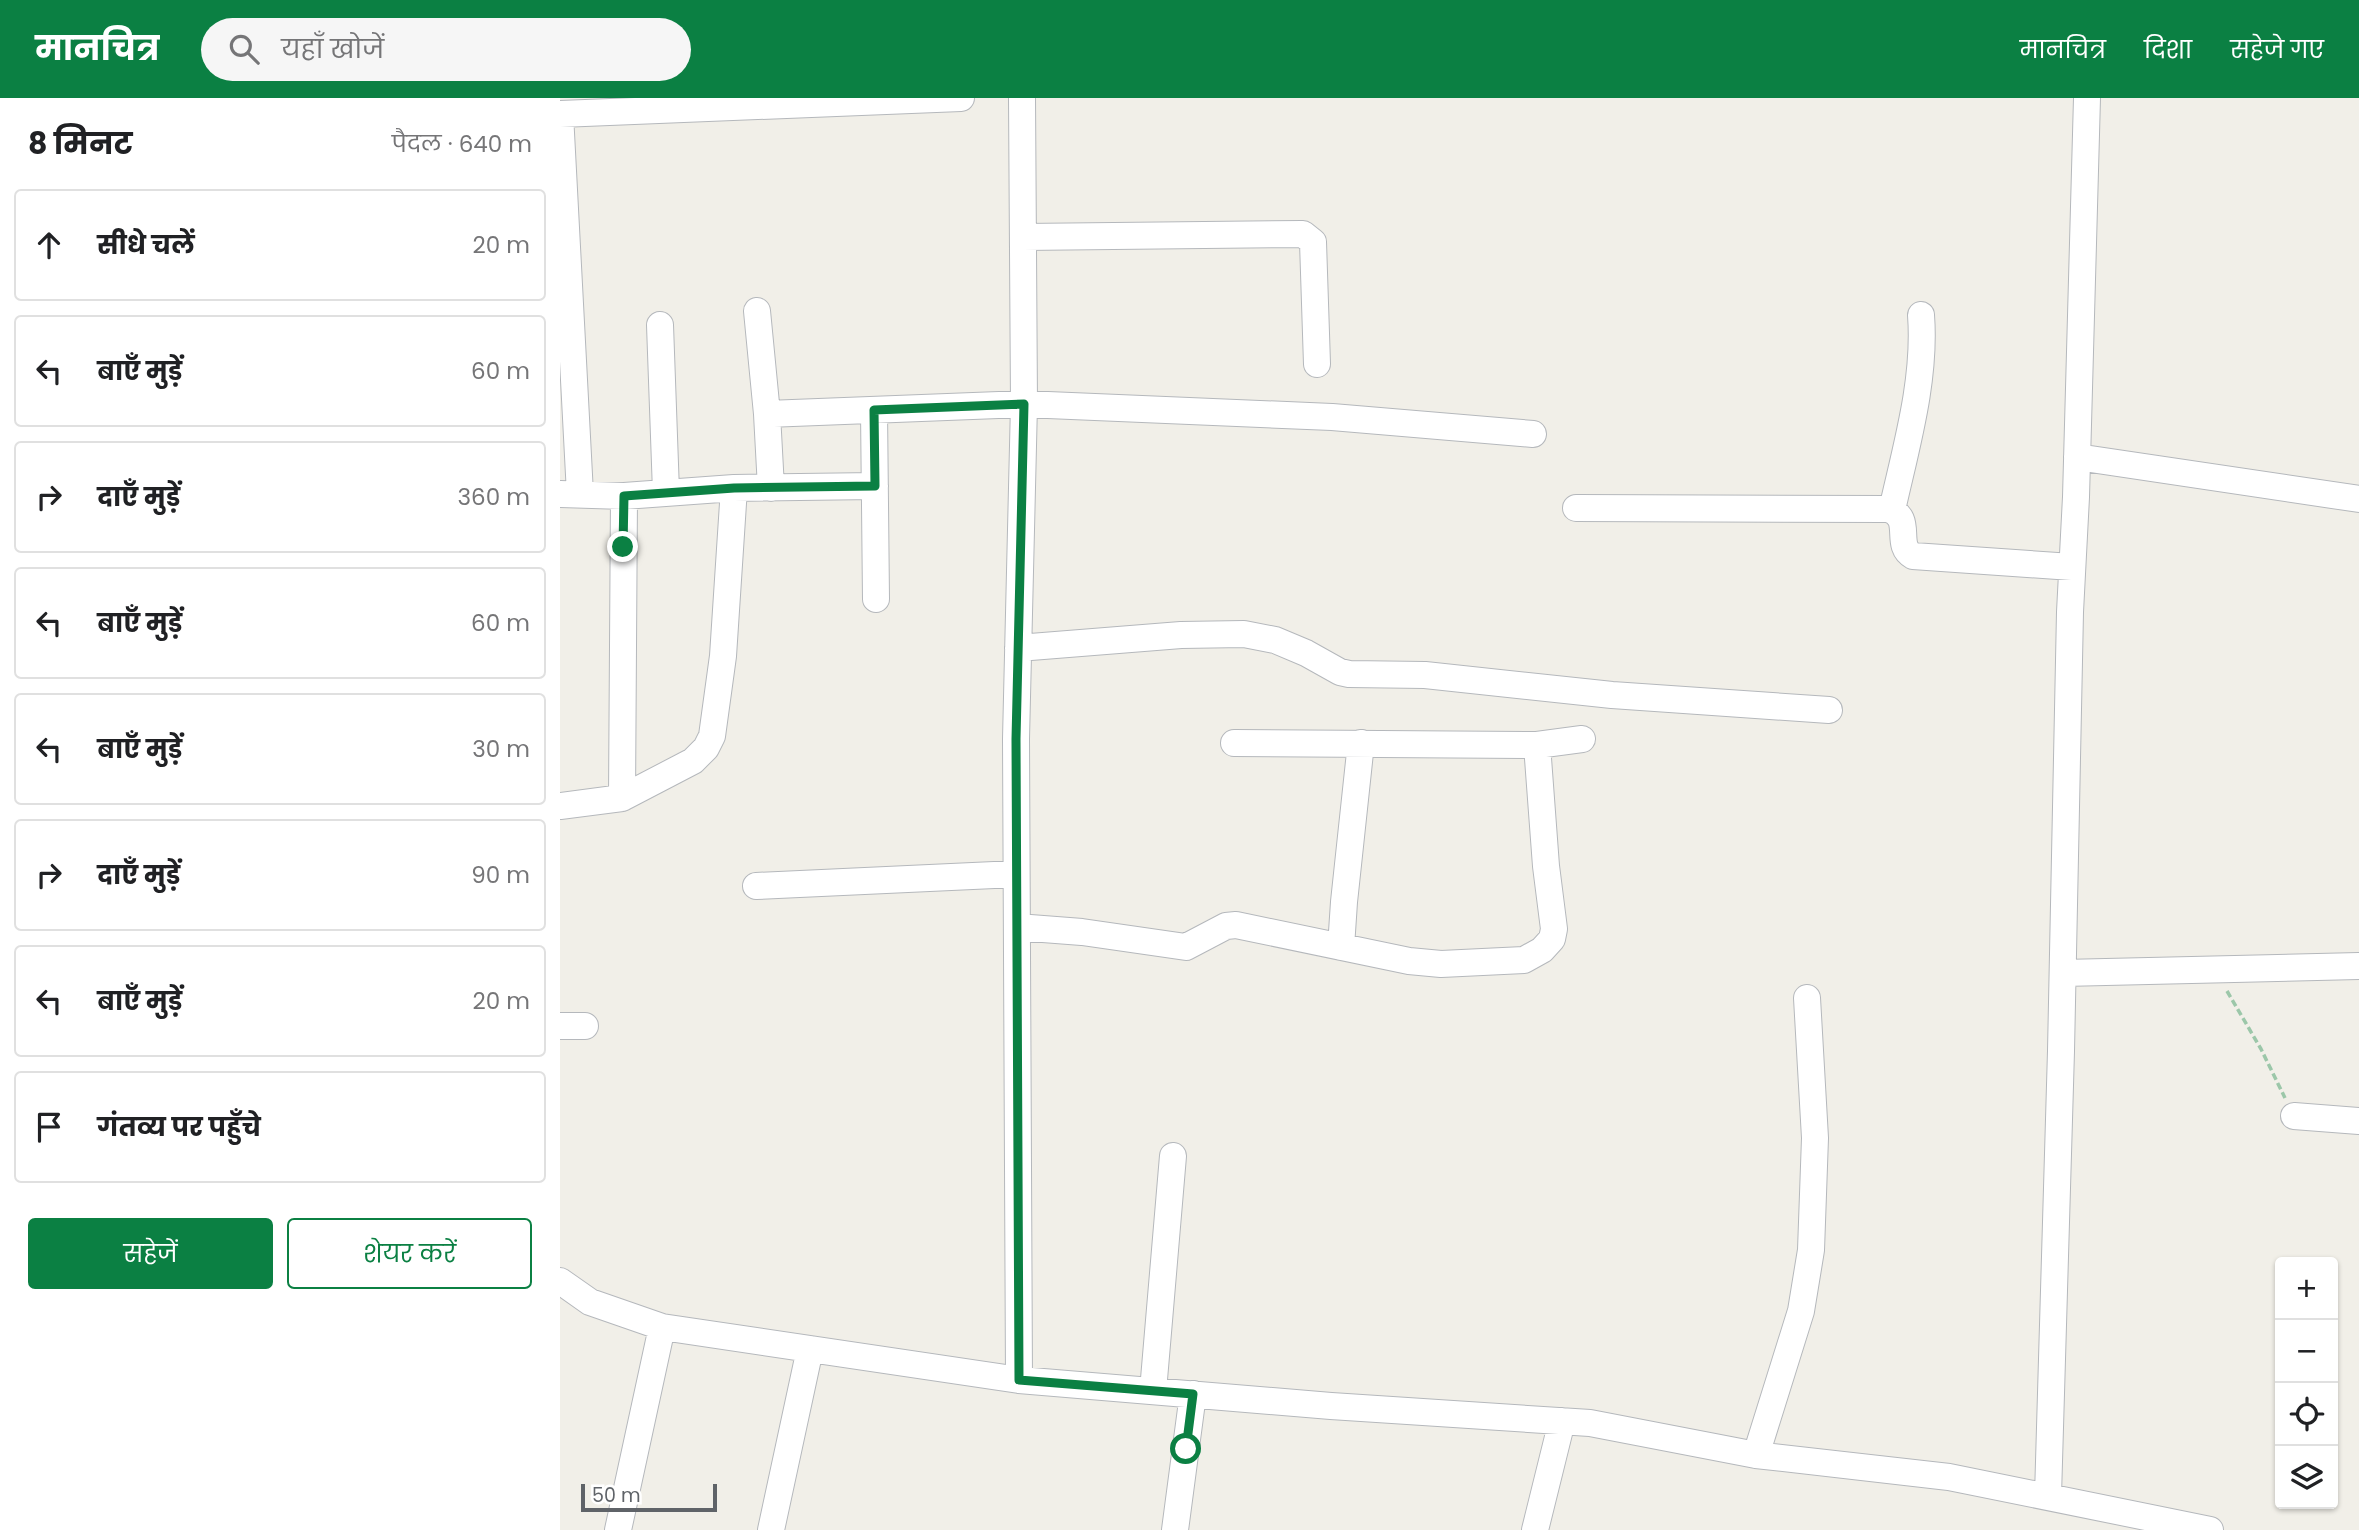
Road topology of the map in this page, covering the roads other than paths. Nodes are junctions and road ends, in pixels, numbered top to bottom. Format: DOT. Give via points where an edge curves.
graph roads {
  1 [pos="961,98"];
  2 [pos="1022,98"];
  3 [pos="2087,98"];
  4 [pos="560,114"];
  5 [pos="1023,237"];
  6 [pos="757,311"];
  7 [pos="1921,315"];
  8 [pos="660,325"];
  9 [pos="1317,365"];
  10 [pos="1024,404"];
  11 [pos="874,410"];
  12 [pos="767,414"];
  13 [pos="1533,434"];
  14 [pos="2077,457"];
  15 [pos="875,486"];
  16 [pos="734,488"];
  17 [pos="771,488"];
  18 [pos="666,492"];
  19 [pos="570,494"];
  20 [pos="624,496"];
  21 [pos="2359,499"];
  22 [pos="1576,508"];
  23 [pos="1892,510"];
  24 [pos="2072,567"];
  25 [pos="876,599"];
  26 [pos="1018,648"];
  27 [pos="1829,710"];
  28 [pos="1582,739"];
  29 [pos="1234,743"];
  30 [pos="1361,743"];
  31 [pos="1537,745"];
  32 [pos="622,797"];
  33 [pos="560,806"];
  34 [pos="1016,874"];
  35 [pos="756,886"];
  36 [pos="1017,927"];
  37 [pos="1341,947"];
  38 [pos="2359,966"];
  39 [pos="2063,974"];
  40 [pos="1807,998"];
  41 [pos="2294,1115"];
  42 [pos="2359,1121"];
  43 [pos="1172,1156"];
  44 [pos="560,1281"];
  45 [pos="662,1327"];
  46 [pos="810,1349"];
  47 [pos="1019,1380"];
  48 [pos="1153,1391"];
  49 [pos="1193,1394"];
  50 [pos="1562,1421"];
  51 [pos="1756,1455"];
  52 [pos="2049,1496"];
  53 [pos="618,1530"];
  54 [pos="771,1530"];
  55 [pos="1175,1530"];
  56 [pos="1535,1530"];
  57 [pos="2210,1530"];
  1 -- 4 [label="street"];
  2 -- 5 [label="street"];
  3 -- 14 [label="street"];
  4 -- 19 [label="street"];
  5 -- 9 [label="street" via="1303,234 1313,242"];
  5 -- 10 [label="street"];
  6 -- 12 [label="street"];
  7 -- 23 [label="street" via="1923,346"];
  8 -- 18 [label="street"];
  10 -- 11 [label="street"];
  10 -- 13 [label="street" via="1332,417"];
  10 -- 26 [label="street"];
  11 -- 12 [label="street"];
  11 -- 15 [label="street"];
  12 -- 17 [label="street"];
  14 -- 21 [label="street"];
  14 -- 24 [label="street"];
  15 -- 17 [label="street"];
  15 -- 25 [label="street"];
  16 -- 17 [label="street"];
  16 -- 18 [label="street"];
  16 -- 32 [label="street" via="723,656 712,736 693,761"];
  18 -- 20 [label="street"];
  19 -- 20 [label="street"];
  20 -- 32 [label="street"];
  22 -- 23 [label="street"];
  23 -- 24 [label="street" via="1901,516 1905,546 1913,556"];
  24 -- 39 [label="street"];
  26 -- 27 [label="street" via="1244,634 1275,640 1349,674 1425,675 1612,695"];
  26 -- 34 [label="street"];
  28 -- 31 [label="street"];
  29 -- 30 [label="street"];
  30 -- 31 [label="street"];
  30 -- 37 [label="street"];
  31 -- 37 [label="street" via="1554,929 1542,950 1524,960 1441,964"];
  32 -- 33 [label="street"];
  34 -- 35 [label="street"];
  34 -- 36 [label="street"];
  36 -- 37 [label="street" via="1186,947 1236,925"];
  36 -- 47 [label="street"];
  38 -- 39 [label="street"];
  39 -- 52 [label="street"];
  40 -- 51 [label="street" via="1815,1138 1811,1250 1801,1311"];
  41 -- 42 [label="street"];
  43 -- 48 [label="street"];
  44 -- 45 [label="street" via="590,1302"];
  45 -- 46 [label="street"];
  45 -- 53 [label="street"];
  46 -- 47 [label="street"];
  46 -- 54 [label="street"];
  47 -- 48 [label="street"];
  48 -- 49 [label="street"];
  49 -- 50 [label="street"];
  49 -- 55 [label="street"];
  50 -- 51 [label="street"];
  50 -- 56 [label="street"];
  51 -- 52 [label="street" via="1949,1477"];
  52 -- 57 [label="street"];
}
